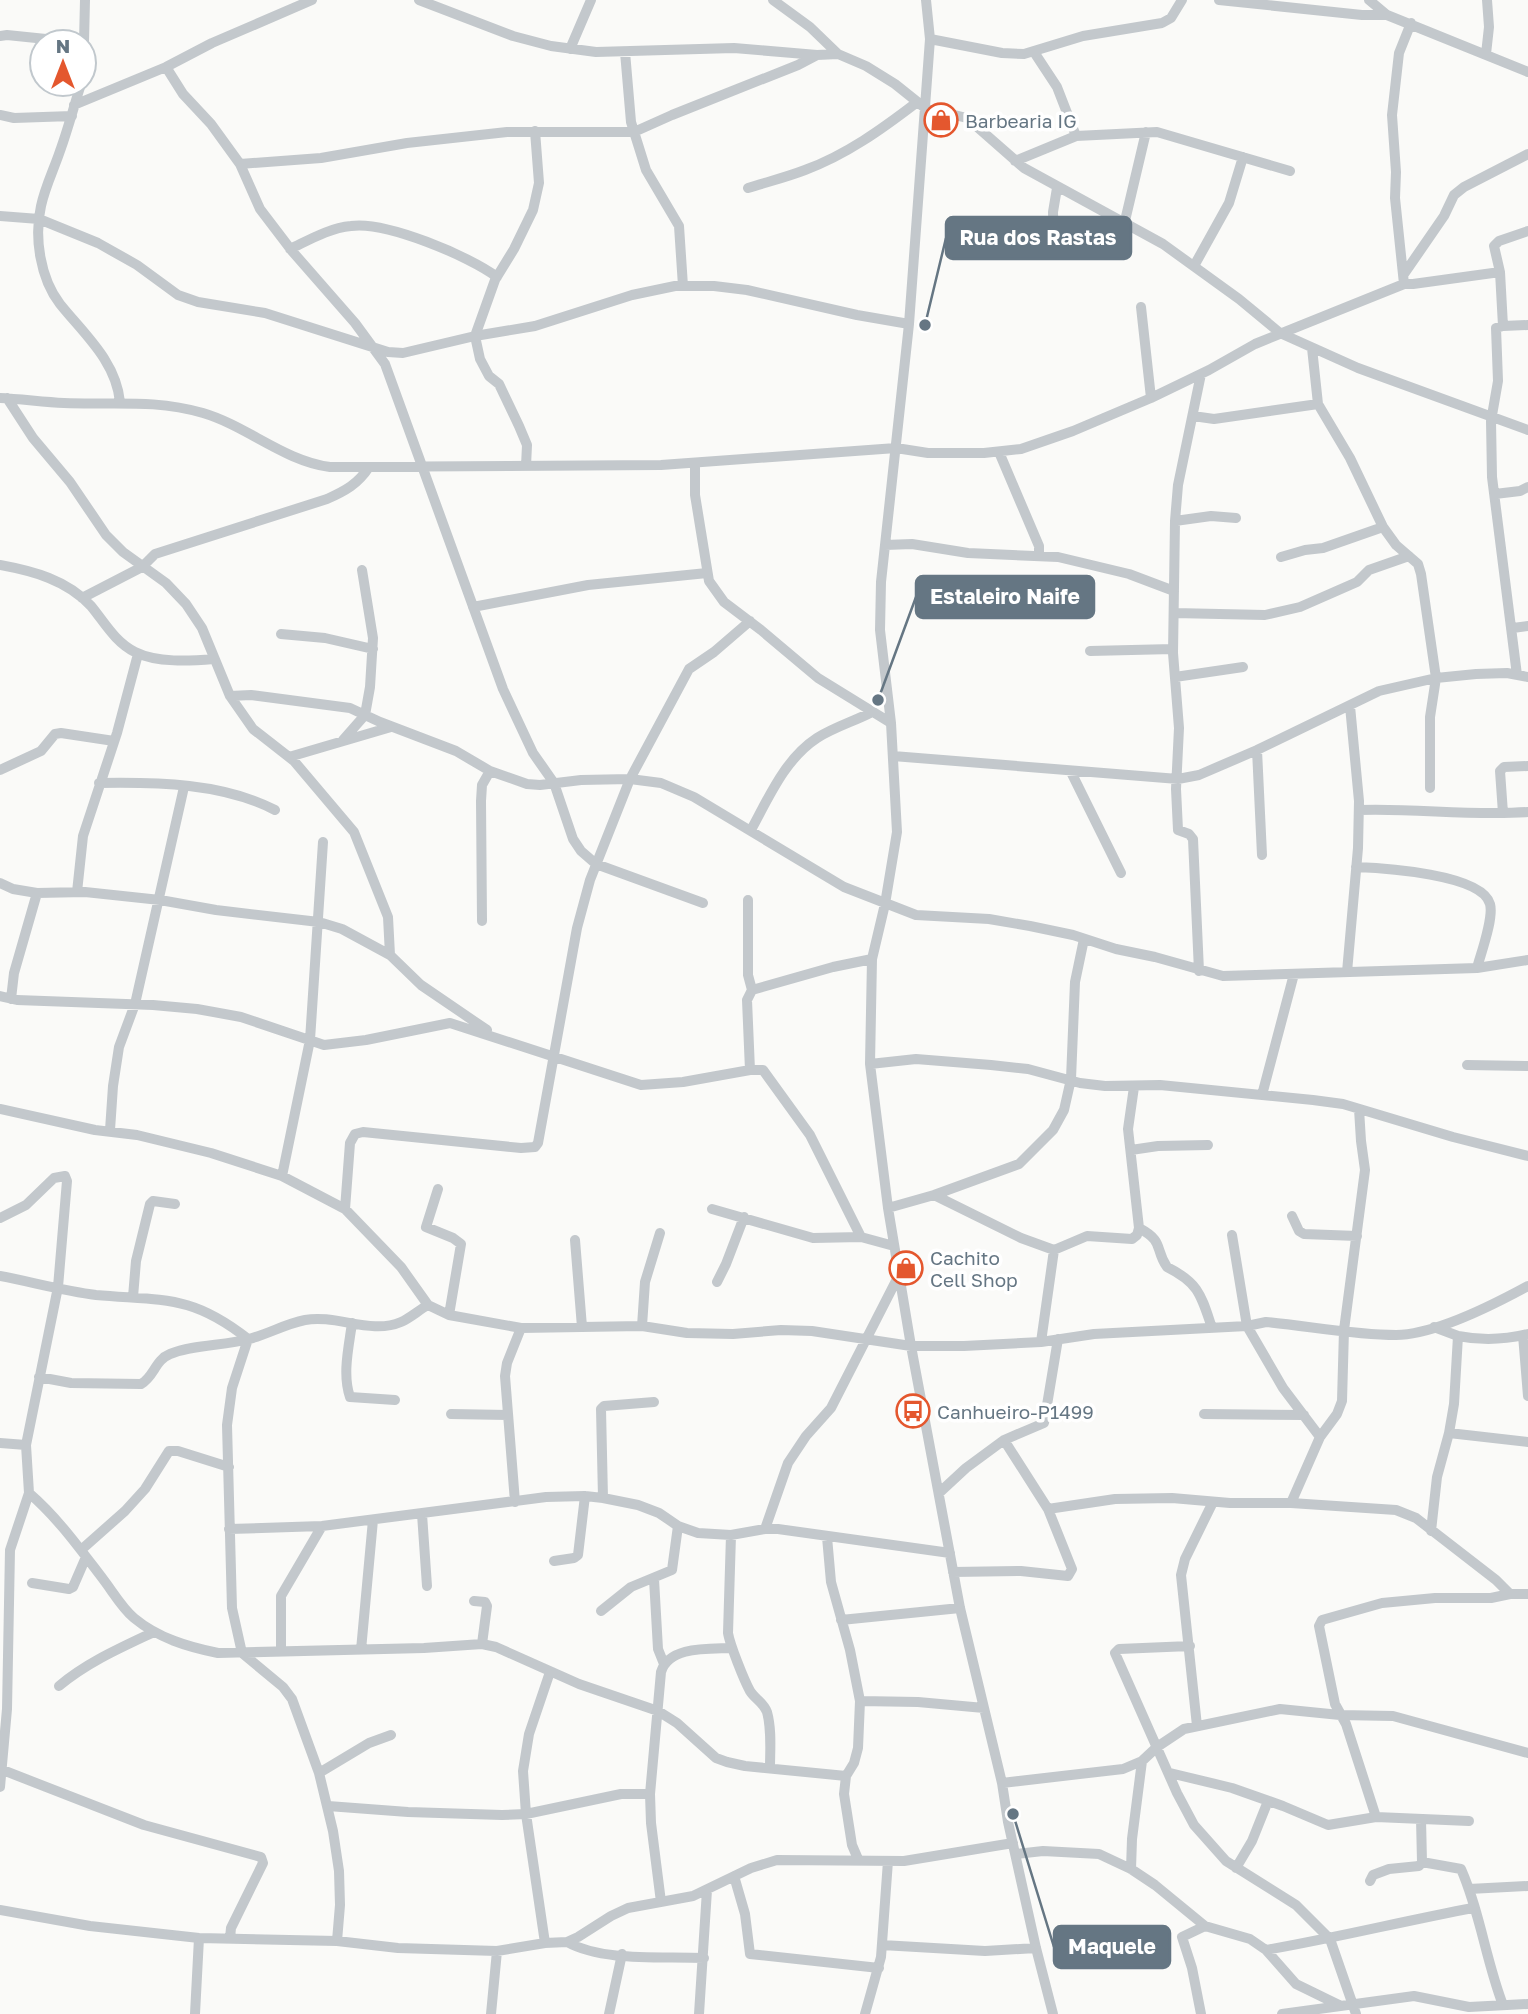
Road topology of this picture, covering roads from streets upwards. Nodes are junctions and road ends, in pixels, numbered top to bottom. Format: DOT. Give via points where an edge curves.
graph roads {
  1 [pos="85,0"];
  2 [pos="312,0"];
  3 [pos="420,0"];
  4 [pos="591,0"];
  5 [pos="773,0"];
  6 [pos="926,0"];
  7 [pos="1182,0"];
  8 [pos="1219,0"];
  9 [pos="1369,0"];
  10 [pos="1487,0"];
  11 [pos="1387,15"];
  12 [pos="1411,23"];
  13 [pos="84,28"];
  14 [pos="0,36"];
  15 [pos="28,37"];
  16 [pos="930,39"];
  17 [pos="570,49"];
  18 [pos="625,52"];
  19 [pos="1034,52"];
  20 [pos="838,54"];
  21 [pos="1486,54"];
  22 [pos="817,55"];
  23 [pos="166,67"];
  24 [pos="1528,72"];
  25 [pos="77,98"];
  26 [pos="920,105"];
  27 [pos="73,111"];
  28 [pos="0,116"];
  29 [pos="534,131"];
  30 [pos="634,132"];
  31 [pos="1146,132"];
  32 [pos="1076,136"];
  33 [pos="1528,154"];
  34 [pos="1243,158"];
  35 [pos="1015,161"];
  36 [pos="240,164"];
  37 [pos="1290,171"];
  38 [pos="748,188"];
  39 [pos="1057,188"];
  40 [pos="0,216"];
  41 [pos="39,219"];
  42 [pos="1124,225"];
  43 [pos="1528,231"];
  44 [pos="290,249"];
  45 [pos="1054,254"];
  46 [pos="1195,266"];
  47 [pos="1500,272"];
  48 [pos="497,277"];
  49 [pos="1404,279"];
  50 [pos="683,286"];
  51 [pos="1141,307"];
  52 [pos="909,324"];
  53 [pos="1528,325"];
  54 [pos="1503,326"];
  55 [pos="1280,333"];
  56 [pos="475,336"];
  57 [pos="374,348"];
  58 [pos="1312,348"];
  59 [pos="1201,374"];
  60 [pos="4,398"];
  61 [pos="1151,398"];
  62 [pos="120,402"];
  63 [pos="1318,404"];
  64 [pos="1193,416"];
  65 [pos="1491,416"];
  66 [pos="1528,430"];
  67 [pos="896,448"];
  68 [pos="999,452"];
  69 [pos="695,463"];
  70 [pos="421,465"];
  71 [pos="526,466"];
  72 [pos="369,467"];
  73 [pos="1528,487"];
  74 [pos="1495,494"];
  75 [pos="1236,519"];
  76 [pos="1175,521"];
  77 [pos="1383,527"];
  78 [pos="885,545"];
  79 [pos="1039,555"];
  80 [pos="1409,556"];
  81 [pos="1281,557"];
  82 [pos="0,565"];
  83 [pos="142,566"];
  84 [pos="362,570"];
  85 [pos="707,573"];
  86 [pos="1174,591"];
  87 [pos="82,597"];
  88 [pos="473,607"];
  89 [pos="1174,613"];
  90 [pos="750,621"];
  91 [pos="1528,626"];
  92 [pos="1513,628"];
  93 [pos="281,634"];
  94 [pos="373,649"];
  95 [pos="1173,649"];
  96 [pos="1090,651"];
  97 [pos="138,654"];
  98 [pos="215,659"];
  99 [pos="1243,667"];
  100 [pos="1523,676"];
  101 [pos="1175,677"];
  102 [pos="1436,678"];
  103 [pos="230,696"];
  104 [pos="1350,706"];
  105 [pos="872,712"];
  106 [pos="365,715"];
  107 [pos="891,723"];
  108 [pos="391,727"];
  109 [pos="343,740"];
  110 [pos="114,741"];
  111 [pos="1257,750"];
  112 [pos="892,756"];
  113 [pos="289,757"];
  114 [pos="1528,766"];
  115 [pos="0,770"];
  116 [pos="490,771"];
  117 [pos="1071,772"];
  118 [pos="630,779"];
  119 [pos="1178,779"];
  120 [pos="99,783"];
  121 [pos="554,783"];
  122 [pos="184,787"];
  123 [pos="1430,788"];
  124 [pos="275,810"];
  125 [pos="1359,810"];
  126 [pos="1528,812"];
  127 [pos="1503,813"];
  128 [pos="751,830"];
  129 [pos="323,842"];
  130 [pos="1262,855"];
  131 [pos="596,864"];
  132 [pos="1356,867"];
  133 [pos="1121,873"];
  134 [pos="0,883"];
  135 [pos="77,892"];
  136 [pos="37,893"];
  137 [pos="160,900"];
  138 [pos="748,900"];
  139 [pos="703,903"];
  140 [pos="885,904"];
  141 [pos="482,921"];
  142 [pos="319,922"];
  143 [pos="1084,939"];
  144 [pos="390,955"];
  145 [pos="872,959"];
  146 [pos="1528,960"];
  147 [pos="1477,968"];
  148 [pos="1199,971"];
  149 [pos="1347,972"];
  150 [pos="1294,974"];
  151 [pos="752,990"];
  152 [pos="0,996"];
  153 [pos="11,999"];
  154 [pos="135,1004"];
  155 [pos="494,1036"];
  156 [pos="310,1040"];
  157 [pos="553,1056"];
  158 [pos="870,1064"];
  159 [pos="1467,1065"];
  160 [pos="1528,1066"];
  161 [pos="750,1070"];
  162 [pos="1070,1079"];
  163 [pos="1134,1087"];
  164 [pos="1262,1095"];
  165 [pos="1359,1109"];
  166 [pos="0,1110"];
  167 [pos="110,1130"];
  168 [pos="1208,1145"];
  169 [pos="1131,1150"];
  170 [pos="1528,1156"];
  171 [pos="282,1176"];
  172 [pos="438,1189"];
  173 [pos="934,1195"];
  174 [pos="175,1204"];
  175 [pos="888,1208"];
  176 [pos="345,1209"];
  177 [pos="712,1209"];
  178 [pos="1292,1216"];
  179 [pos="744,1217"];
  180 [pos="0,1218"];
  181 [pos="1139,1228"];
  182 [pos="660,1233"];
  183 [pos="1232,1235"];
  184 [pos="1357,1236"];
  185 [pos="861,1237"];
  186 [pos="575,1240"];
  187 [pos="894,1246"];
  188 [pos="1054,1250"];
  189 [pos="899,1275"];
  190 [pos="0,1276"];
  191 [pos="717,1282"];
  192 [pos="1528,1286"];
  193 [pos="58,1287"];
  194 [pos="133,1297"];
  195 [pos="428,1305"];
  196 [pos="449,1315"];
  197 [pos="352,1322"];
  198 [pos="582,1326"];
  199 [pos="642,1326"];
  200 [pos="1247,1326"];
  201 [pos="1434,1327"];
  202 [pos="521,1328"];
  203 [pos="1212,1328"];
  204 [pos="1344,1330"];
  205 [pos="1525,1334"];
  206 [pos="1458,1336"];
  207 [pos="248,1339"];
  208 [pos="1058,1339"];
  209 [pos="867,1340"];
  210 [pos="1041,1342"];
  211 [pos="911,1346"];
  212 [pos="39,1377"];
  213 [pos="1528,1396"];
  214 [pos="395,1400"];
  215 [pos="654,1402"];
  216 [pos="451,1414"];
  217 [pos="1204,1414"];
  218 [pos="508,1415"];
  219 [pos="1304,1415"];
  220 [pos="1449,1433"];
  221 [pos="1320,1437"];
  222 [pos="1004,1440"];
  223 [pos="0,1443"];
  224 [pos="1528,1443"];
  225 [pos="26,1446"];
  226 [pos="229,1466"];
  227 [pos="29,1493"];
  228 [pos="939,1493"];
  229 [pos="584,1496"];
  230 [pos="603,1498"];
  231 [pos="515,1502"];
  232 [pos="1213,1502"];
  233 [pos="1291,1503"];
  234 [pos="1048,1509"];
  235 [pos="422,1514"];
  236 [pos="373,1520"];
  237 [pos="322,1525"];
  238 [pos="678,1526"];
  239 [pos="229,1529"];
  240 [pos="765,1529"];
  241 [pos="1431,1531"];
  242 [pos="732,1535"];
  243 [pos="827,1537"];
  244 [pos="950,1552"];
  245 [pos="84,1554"];
  246 [pos="554,1561"];
  247 [pos="953,1572"];
  248 [pos="654,1579"];
  249 [pos="32,1583"];
  250 [pos="427,1586"];
  251 [pos="1510,1594"];
  252 [pos="1528,1594"];
  253 [pos="474,1601"];
  254 [pos="960,1608"];
  255 [pos="601,1611"];
  256 [pos="841,1620"];
  257 [pos="154,1632"];
  258 [pos="482,1644"];
  259 [pos="1190,1646"];
  260 [pos="731,1648"];
  261 [pos="361,1650"];
  262 [pos="281,1651"];
  263 [pos="4,1652"];
  264 [pos="242,1653"];
  265 [pos="664,1664"];
  266 [pos="550,1672"];
  267 [pos="59,1686"];
  268 [pos="860,1701"];
  269 [pos="984,1708"];
  270 [pos="658,1711"];
  271 [pos="1340,1715"];
  272 [pos="1197,1726"];
  273 [pos="391,1735"];
  274 [pos="1157,1747"];
  275 [pos="1528,1753"];
  276 [pos="1142,1761"];
  277 [pos="769,1768"];
  278 [pos="1,1769"];
  279 [pos="319,1773"];
  280 [pos="1170,1773"];
  281 [pos="846,1776"];
  282 [pos="1002,1783"];
  283 [pos="0,1787"];
  284 [pos="650,1794"];
  285 [pos="1268,1801"];
  286 [pos="328,1806"];
  287 [pos="526,1814"];
  288 [pos="1376,1817"];
  289 [pos="1421,1819"];
  290 [pos="1469,1821"];
  291 [pos="1013,1843"];
  292 [pos="1016,1854"];
  293 [pos="858,1859"];
  294 [pos="888,1861"];
  295 [pos="1422,1862"];
  296 [pos="1236,1868"];
  297 [pos="1131,1869"];
  298 [pos="734,1876"];
  299 [pos="1370,1881"];
  300 [pos="1528,1886"];
  301 [pos="1469,1889"];
  302 [pos="707,1891"];
  303 [pos="661,1902"];
  304 [pos="1473,1908"];
  305 [pos="0,1910"];
  306 [pos="1205,1926"];
  307 [pos="198,1938"];
  308 [pos="230,1938"];
  309 [pos="1330,1939"];
  310 [pos="337,1941"];
  311 [pos="567,1942"];
  312 [pos="545,1943"];
  313 [pos="882,1945"];
  314 [pos="1036,1948"];
  315 [pos="1266,1950"];
  316 [pos="497,1951"];
  317 [pos="622,1954"];
  318 [pos="704,1958"];
  319 [pos="879,1968"];
  320 [pos="1528,2004"];
  321 [pos="1339,2005"];
  322 [pos="1503,2005"];
  323 [pos="1355,2010"];
  324 [pos="195,2014"];
  325 [pos="491,2014"];
  326 [pos="609,2014"];
  327 [pos="699,2014"];
  328 [pos="865,2014"];
  329 [pos="1053,2014"];
  330 [pos="1201,2014"];
  331 [pos="1282,2014"];
  1 -- 13 [label="street"];
  2 -- 23 [label="street"];
  3 -- 17 [label="street" via="513,36"];
  4 -- 17 [label="street"];
  5 -- 20 [label="street"];
  6 -- 16 [label="street"];
  7 -- 19 [label="street" via="1171,18 1162,23 1083,36"];
  8 -- 11 [label="street"];
  9 -- 11 [label="street"];
  10 -- 21 [label="street"];
  11 -- 12 [label="street"];
  12 -- 21 [label="street"];
  12 -- 49 [label="street" via="1399,53 1392,115"];
  14 -- 15 [label="street"];
  16 -- 19 [label="street" via="1002,53"];
  16 -- 26 [label="street"];
  17 -- 18 [label="street"];
  18 -- 22 [label="street" via="734,48"];
  18 -- 30 [label="street"];
  19 -- 32 [label="street" via="1058,87"];
  20 -- 22 [label="street"];
  20 -- 26 [label="street" via="895,84"];
  21 -- 24 [label="street"];
  22 -- 30 [label="street"];
  23 -- 27 [label="street"];
  23 -- 36 [label="street"];
  25 -- 27 [label="street"];
  26 -- 35 [label="street" via="967,118"];
  26 -- 38 [label="street" via="843,153"];
  26 -- 52 [label="street"];
  27 -- 28 [label="street"];
  27 -- 41 [label="street"];
  29 -- 30 [label="street"];
  29 -- 36 [label="street"];
  29 -- 48 [label="street" via="539,183 533,210"];
  30 -- 50 [label="street" via="646,170 679,226"];
  31 -- 32 [label="street"];
  31 -- 34 [label="street"];
  31 -- 42 [label="street"];
  32 -- 35 [label="street"];
  33 -- 49 [label="street" via="1454,195"];
  34 -- 37 [label="street"];
  34 -- 46 [label="street" via="1228,203"];
  35 -- 39 [label="street"];
  36 -- 44 [label="street" via="260,209"];
  39 -- 42 [label="street"];
  39 -- 45 [label="street"];
  40 -- 41 [label="street"];
  41 -- 57 [label="street" via="116,251 178,295 265,313"];
  41 -- 62 [label="street" via="43,269 50,289 108,365"];
  42 -- 46 [label="street"];
  43 -- 47 [label="street" via="1494,246"];
  44 -- 48 [label="street" via="355,225 396,232 450,251"];
  44 -- 57 [label="street"];
  46 -- 55 [label="street"];
  47 -- 49 [label="street" via="1413,284"];
  47 -- 54 [label="street"];
  48 -- 56 [label="street"];
  49 -- 55 [label="street"];
  50 -- 52 [label="street" via="747,290"];
  50 -- 56 [label="street" via="632,295 534,326"];
  51 -- 61 [label="street"];
  52 -- 67 [label="street"];
  53 -- 54 [label="street"];
  54 -- 65 [label="street" via="1496,328 1498,381"];
  55 -- 58 [label="street"];
  55 -- 59 [label="street"];
  56 -- 57 [label="street" via="402,353"];
  56 -- 71 [label="street" via="480,359 499,384 527,445"];
  57 -- 70 [label="street" via="385,364"];
  58 -- 63 [label="street"];
  58 -- 65 [label="street"];
  59 -- 61 [label="street"];
  59 -- 64 [label="street"];
  60 -- 62 [label="street"];
  60 -- 83 [label="street" via="106,535"];
  61 -- 68 [label="street" via="1073,431"];
  62 -- 72 [label="street" via="154,403 229,422 315,465"];
  63 -- 64 [label="street" via="1214,419"];
  63 -- 77 [label="street"];
  64 -- 76 [label="street"];
  65 -- 66 [label="street"];
  65 -- 74 [label="street"];
  67 -- 68 [label="street" via="928,453"];
  67 -- 69 [label="street"];
  67 -- 78 [label="street"];
  68 -- 79 [label="street"];
  69 -- 71 [label="street"];
  69 -- 85 [label="street"];
  70 -- 71 [label="street"];
  70 -- 72 [label="street"];
  70 -- 88 [label="street"];
  72 -- 83 [label="street" via="351,488 327,499 155,554"];
  73 -- 74 [label="street"];
  74 -- 92 [label="street"];
  75 -- 76 [label="street" via="1211,516"];
  76 -- 86 [label="street"];
  77 -- 80 [label="street"];
  77 -- 81 [label="street"];
  78 -- 79 [label="street"];
  78 -- 107 [label="street" via="880,630"];
  79 -- 86 [label="street" via="1103,567"];
  80 -- 89 [label="street" via="1369,570 1357,582 1300,607 1265,615"];
  80 -- 102 [label="street" via="1421,573"];
  82 -- 87 [label="street" via="45,574"];
  83 -- 87 [label="street"];
  83 -- 98 [label="street" via="186,604"];
  84 -- 94 [label="street"];
  85 -- 88 [label="street" via="588,585"];
  85 -- 90 [label="street" via="724,602"];
  86 -- 89 [label="street"];
  87 -- 97 [label="street" via="119,642"];
  88 -- 121 [label="street" via="503,689 533,753"];
  89 -- 95 [label="street"];
  90 -- 105 [label="street" via="818,678"];
  90 -- 118 [label="street" via="689,669"];
  91 -- 92 [label="street"];
  92 -- 100 [label="street"];
  93 -- 94 [label="street"];
  94 -- 106 [label="street"];
  95 -- 96 [label="street"];
  95 -- 101 [label="street"];
  97 -- 98 [label="street"];
  97 -- 110 [label="street"];
  98 -- 103 [label="street"];
  99 -- 101 [label="street"];
  100 -- 102 [label="street"];
  101 -- 119 [label="street"];
  102 -- 104 [label="street" via="1379,691"];
  102 -- 123 [label="street" via="1430,717"];
  103 -- 106 [label="street" via="303,701 350,708"];
  103 -- 113 [label="street" via="253,729"];
  104 -- 111 [label="street"];
  104 -- 125 [label="street"];
  105 -- 107 [label="street"];
  105 -- 128 [label="street" via="819,736 801,750 780,776"];
  106 -- 108 [label="street"];
  106 -- 109 [label="street"];
  107 -- 112 [label="street"];
  108 -- 109 [label="street"];
  108 -- 116 [label="street" via="456,751"];
  109 -- 113 [label="street"];
  110 -- 115 [label="street" via="55,734 41,751"];
  110 -- 120 [label="street"];
  111 -- 119 [label="street"];
  111 -- 130 [label="street"];
  112 -- 117 [label="street"];
  112 -- 140 [label="street" via="897,832"];
  113 -- 144 [label="street" via="354,832 388,917"];
  114 -- 127 [label="street" via="1504,766 1500,771"];
  116 -- 121 [label="street" via="527,784"];
  116 -- 141 [label="street" via="481,800"];
  117 -- 119 [label="street"];
  117 -- 133 [label="street"];
  118 -- 121 [label="street"];
  118 -- 128 [label="street" via="661,783"];
  118 -- 131 [label="street"];
  119 -- 148 [label="street" via="1178,830 1193,839"];
  120 -- 122 [label="street"];
  120 -- 135 [label="street" via="80,846"];
  121 -- 131 [label="street" via="573,839"];
  122 -- 124 [label="street" via="233,794"];
  122 -- 137 [label="street"];
  125 -- 127 [label="street"];
  125 -- 132 [label="street"];
  126 -- 127 [label="street"];
  128 -- 140 [label="street" via="844,887"];
  129 -- 142 [label="street"];
  131 -- 139 [label="street"];
  131 -- 157 [label="street" via="577,928"];
  132 -- 147 [label="street" via="1451,879 1490,901"];
  132 -- 149 [label="street"];
  134 -- 136 [label="street"];
  135 -- 136 [label="street"];
  135 -- 137 [label="street"];
  136 -- 153 [label="street"];
  137 -- 142 [label="street"];
  137 -- 154 [label="street"];
  138 -- 151 [label="street"];
  140 -- 143 [label="street" via="916,915 989,919"];
  140 -- 145 [label="street"];
  142 -- 144 [label="street"];
  142 -- 156 [label="street"];
  143 -- 148 [label="street"];
  143 -- 162 [label="street" via="1075,982"];
  144 -- 155 [label="street" via="421,985"];
  145 -- 151 [label="street"];
  145 -- 158 [label="street"];
  146 -- 147 [label="street"];
  147 -- 149 [label="street"];
  148 -- 150 [label="street" via="1223,976"];
  149 -- 150 [label="street"];
  150 -- 164 [label="street"];
  151 -- 161 [label="street" via="747,1000"];
  152 -- 153 [label="street"];
  153 -- 154 [label="street"];
  154 -- 156 [label="street" via="241,1017"];
  154 -- 167 [label="street" via="119,1047"];
  155 -- 156 [label="street" via="450,1023 341,1044"];
  155 -- 157 [label="street"];
  156 -- 171 [label="street"];
  157 -- 161 [label="street" via="641,1084"];
  157 -- 176 [label="street" via="540,1136 534,1147 355,1134 350,1143"];
  158 -- 162 [label="street" via="916,1059 1028,1069"];
  158 -- 175 [label="street"];
  159 -- 160 [label="street"];
  161 -- 185 [label="street" via="767,1075 810,1135"];
  162 -- 163 [label="street"];
  162 -- 173 [label="street" via="1064,1110 1053,1130 1019,1164"];
  163 -- 164 [label="street" via="1160,1084"];
  163 -- 169 [label="street" via="1128,1129"];
  164 -- 165 [label="street"];
  165 -- 170 [label="street"];
  165 -- 184 [label="street" via="1365,1170"];
  166 -- 167 [label="street"];
  167 -- 171 [label="street" via="211,1153"];
  168 -- 169 [label="street"];
  169 -- 181 [label="street"];
  171 -- 176 [label="street"];
  172 -- 196 [label="street" via="427,1229 461,1244"];
  173 -- 175 [label="street"];
  173 -- 188 [label="street"];
  174 -- 194 [label="street" via="150,1203 135,1261"];
  175 -- 187 [label="street"];
  176 -- 195 [label="street" via="401,1267"];
  177 -- 179 [label="street"];
  178 -- 184 [label="street" via="1304,1234"];
  179 -- 185 [label="street" via="813,1238"];
  179 -- 191 [label="street"];
  180 -- 193 [label="street" via="26,1205 54,1178 65,1176"];
  181 -- 188 [label="street" via="1132,1239 1087,1236"];
  181 -- 203 [label="street" via="1152,1235 1164,1264 1194,1285"];
  182 -- 199 [label="street" via="645,1282"];
  183 -- 200 [label="street"];
  184 -- 204 [label="street"];
  185 -- 187 [label="street"];
  186 -- 198 [label="street"];
  187 -- 189 [label="street"];
  188 -- 210 [label="street"];
  189 -- 209 [label="street"];
  189 -- 211 [label="street"];
  190 -- 193 [label="street"];
  192 -- 201 [label="street"];
  193 -- 194 [label="street"];
  193 -- 212 [label="street"];
  194 -- 207 [label="street" via="178,1301 204,1310"];
  195 -- 196 [label="street"];
  195 -- 197 [label="street" via="394,1325"];
  196 -- 202 [label="street"];
  197 -- 207 [label="street" via="307,1320"];
  197 -- 214 [label="street" via="349,1397"];
  198 -- 199 [label="street"];
  198 -- 202 [label="street"];
  199 -- 209 [label="street" via="733,1335 812,1331"];
  200 -- 203 [label="street"];
  200 -- 204 [label="street" via="1266,1322"];
  200 -- 219 [label="street"];
  201 -- 204 [label="street" via="1398,1335"];
  201 -- 206 [label="street"];
  202 -- 218 [label="street" via="505,1376"];
  203 -- 208 [label="street"];
  204 -- 221 [label="street" via="1342,1401"];
  205 -- 206 [label="street" via="1490,1340"];
  205 -- 213 [label="street"];
  206 -- 220 [label="street"];
  207 -- 212 [label="street" via="168,1354 141,1384"];
  207 -- 226 [label="street" via="228,1405"];
  208 -- 210 [label="street"];
  208 -- 222 [label="street" via="1044,1423"];
  209 -- 211 [label="street"];
  209 -- 240 [label="street" via="831,1408 788,1463"];
  210 -- 211 [label="street"];
  211 -- 228 [label="street"];
  212 -- 225 [label="street"];
  215 -- 230 [label="street" via="601,1409"];
  216 -- 218 [label="street"];
  217 -- 219 [label="street"];
  218 -- 231 [label="street"];
  219 -- 221 [label="street"];
  220 -- 224 [label="street"];
  220 -- 241 [label="street" via="1437,1477"];
  221 -- 233 [label="street"];
  222 -- 228 [label="street"];
  222 -- 234 [label="street"];
  223 -- 225 [label="street"];
  225 -- 227 [label="street"];
  226 -- 239 [label="street"];
  226 -- 245 [label="street" via="169,1451 145,1489"];
  227 -- 245 [label="street"];
  227 -- 263 [label="street" via="10,1550"];
  228 -- 244 [label="street"];
  229 -- 230 [label="street"];
  229 -- 231 [label="street"];
  229 -- 246 [label="street" via="578,1555"];
  230 -- 238 [label="street" via="638,1505"];
  231 -- 235 [label="street"];
  232 -- 233 [label="street"];
  232 -- 234 [label="street" via="1115,1499"];
  232 -- 259 [label="street" via="1182,1567"];
  233 -- 241 [label="street" via="1396,1510"];
  234 -- 247 [label="street" via="1072,1569 1068,1576"];
  235 -- 236 [label="street"];
  235 -- 250 [label="street"];
  236 -- 237 [label="street"];
  236 -- 261 [label="street"];
  237 -- 239 [label="street"];
  237 -- 262 [label="street" via="281,1596"];
  238 -- 242 [label="street" via="698,1534"];
  238 -- 248 [label="street" via="672,1570"];
  239 -- 264 [label="street" via="232,1608"];
  240 -- 242 [label="street"];
  240 -- 243 [label="street"];
  241 -- 251 [label="street"];
  242 -- 260 [label="street"];
  243 -- 244 [label="street"];
  243 -- 256 [label="street" via="831,1582"];
  244 -- 247 [label="street"];
  245 -- 249 [label="street" via="73,1587"];
  245 -- 257 [label="street" via="131,1616"];
  247 -- 254 [label="street"];
  248 -- 255 [label="street" via="631,1587"];
  248 -- 265 [label="street"];
  251 -- 252 [label="street"];
  251 -- 271 [label="street" via="1382,1602 1322,1620 1327,1667"];
  253 -- 258 [label="street" via="487,1606"];
  254 -- 256 [label="street"];
  254 -- 269 [label="street"];
  256 -- 268 [label="street"];
  257 -- 264 [label="street" via="197,1649"];
  257 -- 267 [label="street" via="100,1657"];
  258 -- 261 [label="street"];
  258 -- 266 [label="street"];
  259 -- 272 [label="street"];
  259 -- 274 [label="street" via="1119,1649 1115,1653"];
  260 -- 265 [label="street" via="674,1655"];
  260 -- 277 [label="street" via="747,1685 766,1712"];
  261 -- 262 [label="street"];
  262 -- 264 [label="street"];
  263 -- 278 [label="street" via="7,1709"];
  264 -- 279 [label="street" via="292,1699"];
  265 -- 270 [label="street"];
  266 -- 270 [label="street"];
  266 -- 287 [label="street" via="529,1734 523,1771"];
  268 -- 269 [label="street"];
  268 -- 281 [label="street" via="858,1748"];
  269 -- 282 [label="street"];
  270 -- 277 [label="street" via="716,1758"];
  270 -- 284 [label="street"];
  271 -- 272 [label="street" via="1280,1709"];
  271 -- 275 [label="street" via="1393,1716"];
  271 -- 288 [label="street"];
  272 -- 274 [label="street" via="1184,1728"];
  273 -- 279 [label="street"];
  274 -- 276 [label="street"];
  274 -- 280 [label="street"];
  276 -- 282 [label="street" via="1123,1769"];
  276 -- 297 [label="street"];
  277 -- 281 [label="street"];
  278 -- 283 [label="street"];
  278 -- 308 [label="street" via="144,1825 261,1857 263,1863"];
  279 -- 286 [label="street"];
  280 -- 285 [label="street"];
  280 -- 296 [label="street" via="1194,1825"];
  281 -- 293 [label="street" via="846,1818"];
  282 -- 291 [label="street"];
  284 -- 287 [label="street" via="599,1797"];
  284 -- 303 [label="street"];
  285 -- 288 [label="street" via="1328,1825"];
  285 -- 296 [label="street"];
  286 -- 287 [label="street"];
  286 -- 310 [label="street" via="339,1871"];
  287 -- 312 [label="street"];
  288 -- 289 [label="street"];
  289 -- 290 [label="street"];
  289 -- 295 [label="street"];
  291 -- 292 [label="street"];
  291 -- 294 [label="street"];
  292 -- 297 [label="street" via="1099,1854"];
  292 -- 314 [label="street"];
  293 -- 294 [label="street"];
  293 -- 298 [label="street" via="777,1860"];
  294 -- 313 [label="street"];
  295 -- 299 [label="street" via="1381,1872"];
  295 -- 301 [label="street" via="1459,1867"];
  296 -- 309 [label="street" via="1296,1905"];
  297 -- 306 [label="street"];
  298 -- 302 [label="street"];
  298 -- 319 [label="street" via="750,1954"];
  300 -- 301 [label="street"];
  301 -- 304 [label="street"];
  302 -- 303 [label="street"];
  302 -- 318 [label="street"];
  303 -- 311 [label="street" via="628,1908"];
  304 -- 309 [label="street"];
  304 -- 322 [label="street"];
  305 -- 307 [label="street"];
  306 -- 315 [label="street" via="1250,1938"];
  306 -- 330 [label="street" via="1182,1937"];
  307 -- 308 [label="street"];
  307 -- 324 [label="street"];
  308 -- 310 [label="street"];
  309 -- 315 [label="street"];
  309 -- 323 [label="street"];
  310 -- 316 [label="street"];
  311 -- 312 [label="street"];
  311 -- 317 [label="street" via="582,1950"];
  312 -- 316 [label="street"];
  313 -- 314 [label="street" via="985,1951"];
  313 -- 319 [label="street"];
  314 -- 329 [label="street"];
  315 -- 321 [label="street" via="1296,1984"];
  316 -- 325 [label="street"];
  317 -- 318 [label="street"];
  317 -- 326 [label="street"];
  318 -- 327 [label="street"];
  319 -- 328 [label="street"];
  320 -- 322 [label="street"];
  321 -- 323 [label="street"];
  321 -- 331 [label="street"];
  322 -- 323 [label="street" via="1463,2006 1414,1996 1384,1999"];
}
